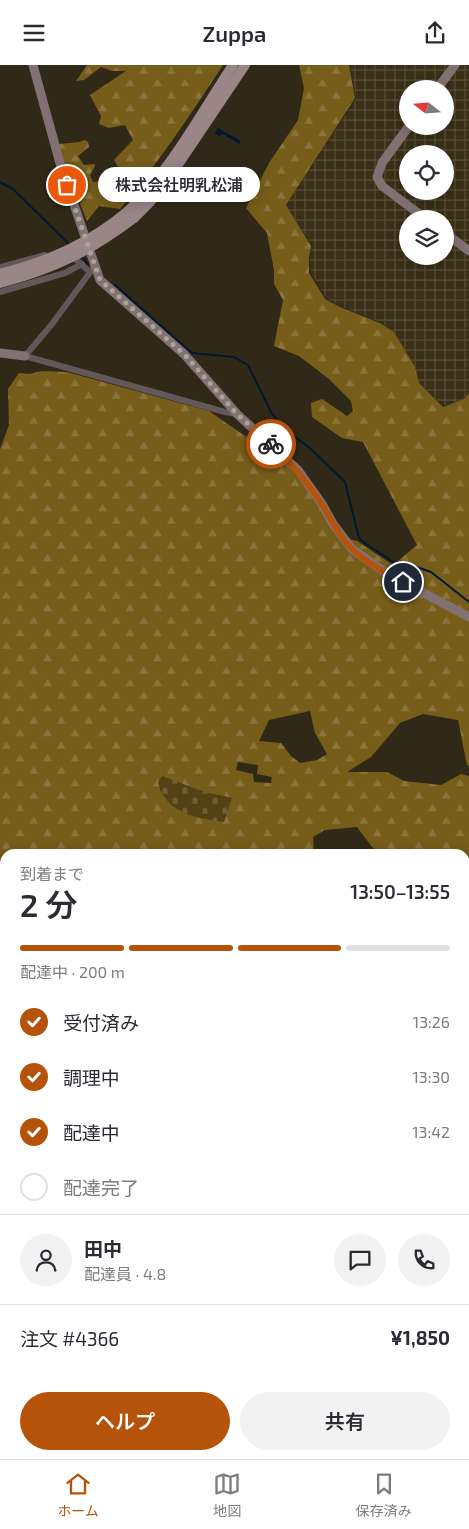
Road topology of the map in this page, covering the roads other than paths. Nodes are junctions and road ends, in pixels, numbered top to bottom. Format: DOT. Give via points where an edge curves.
graph roads {
  1 [pos="33,65"];
  2 [pos="233,65"];
  3 [pos="245,65"];
  4 [pos="455,65"];
  5 [pos="444,80"];
  6 [pos="402,135"];
  7 [pos="414,210"];
  8 [pos="131,215"];
  9 [pos="454,240"];
  10 [pos="469,251"];
  11 [pos="82,264"];
  12 [pos="0,267"];
  13 [pos="92,269"];
  14 [pos="0,274"];
  15 [pos="0,283"];
  16 [pos="0,292"];
  17 [pos="0,353"];
  18 [pos="25,356"];
  19 [pos="237,414"];
  20 [pos="469,617"];
  1 -- 13 [label="main road" via="61,167 86,237"];
  2 -- 8 [label="main road"];
  3 -- 8 [label="main road" via="173,172 150,202"];
  4 -- 5 [label="main road"];
  6 -- 7 [label="main road" via="379,167 377,177 382,186"];
  8 -- 14 [label="main road, bridge" via="71,250"];
  8 -- 15 [label="main road, bridge" via="97,244 76,256 30,275"];
  9 -- 10 [label="main road"];
  11 -- 12 [label="street" via="65,250"];
  11 -- 13 [label="street"];
  11 -- 16 [label="street" via="65,273"];
  13 -- 18 [label="street"];
  13 -- 19 [label="main road" via="105,286 184,354"];
  17 -- 18 [label="main road"];
  18 -- 19 [label="street"];
  19 -- 20 [label="main road" via="298,471 352,549 386,573"];
}
